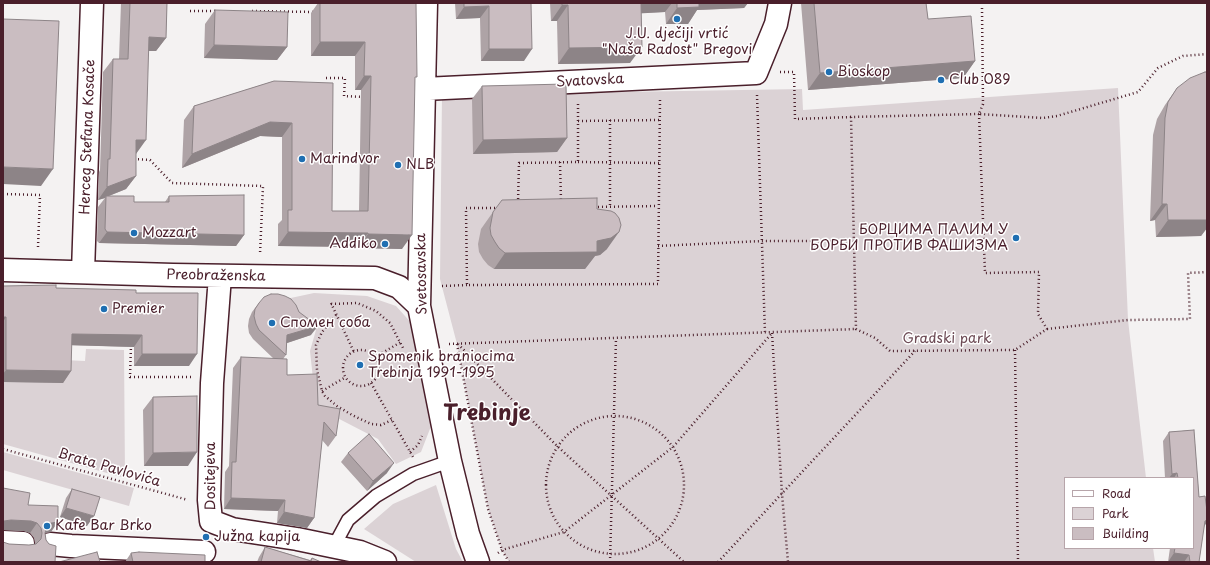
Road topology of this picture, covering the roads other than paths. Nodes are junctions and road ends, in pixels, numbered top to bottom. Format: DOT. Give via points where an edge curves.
graph roads {
  1 [pos="92,3"];
  2 [pos="426,3"];
  3 [pos="780,3"];
  4 [pos="424,89"];
  5 [pos="3,270"];
  6 [pos="83,272"];
  7 [pos="220,276"];
  8 [pos="419,306"];
  9 [pos="450,461"];
  10 [pos="210,513"];
  11 [pos="50,544"];
  12 [pos="334,546"];
  13 [pos="205,557"];
  14 [pos="485,560"];
  15 [pos="385,562"];
  1 -- 6 [label="street, Herceg Stefana Kosače"];
  2 -- 4 [label="street, Svetosavska"];
  3 -- 4 [label="street, Svatovska" via="776,24 756,73"];
  4 -- 8 [label="street, Svetosavska"];
  5 -- 6 [label="street, Preobraženska"];
  6 -- 7 [label="street, Preobraženska"];
  7 -- 8 [label="street, Preobraženska" via="375,278 399,287"];
  7 -- 10 [label="street, Dositejeva" via="212,377"];
  8 -- 9 [label="street, Svetosavska"];
  9 -- 12 [label="lane" via="413,474 376,496 348,520"];
  9 -- 14 [label="street, Svetosavska" via="468,534"];
  10 -- 12 [label="street, Dositejeva" via="232,529"];
  10 -- 13 [label="street"];
  11 -- 13 [label="street"];
  12 -- 15 [label="street, Dositejeva" via="360,552"];
}
